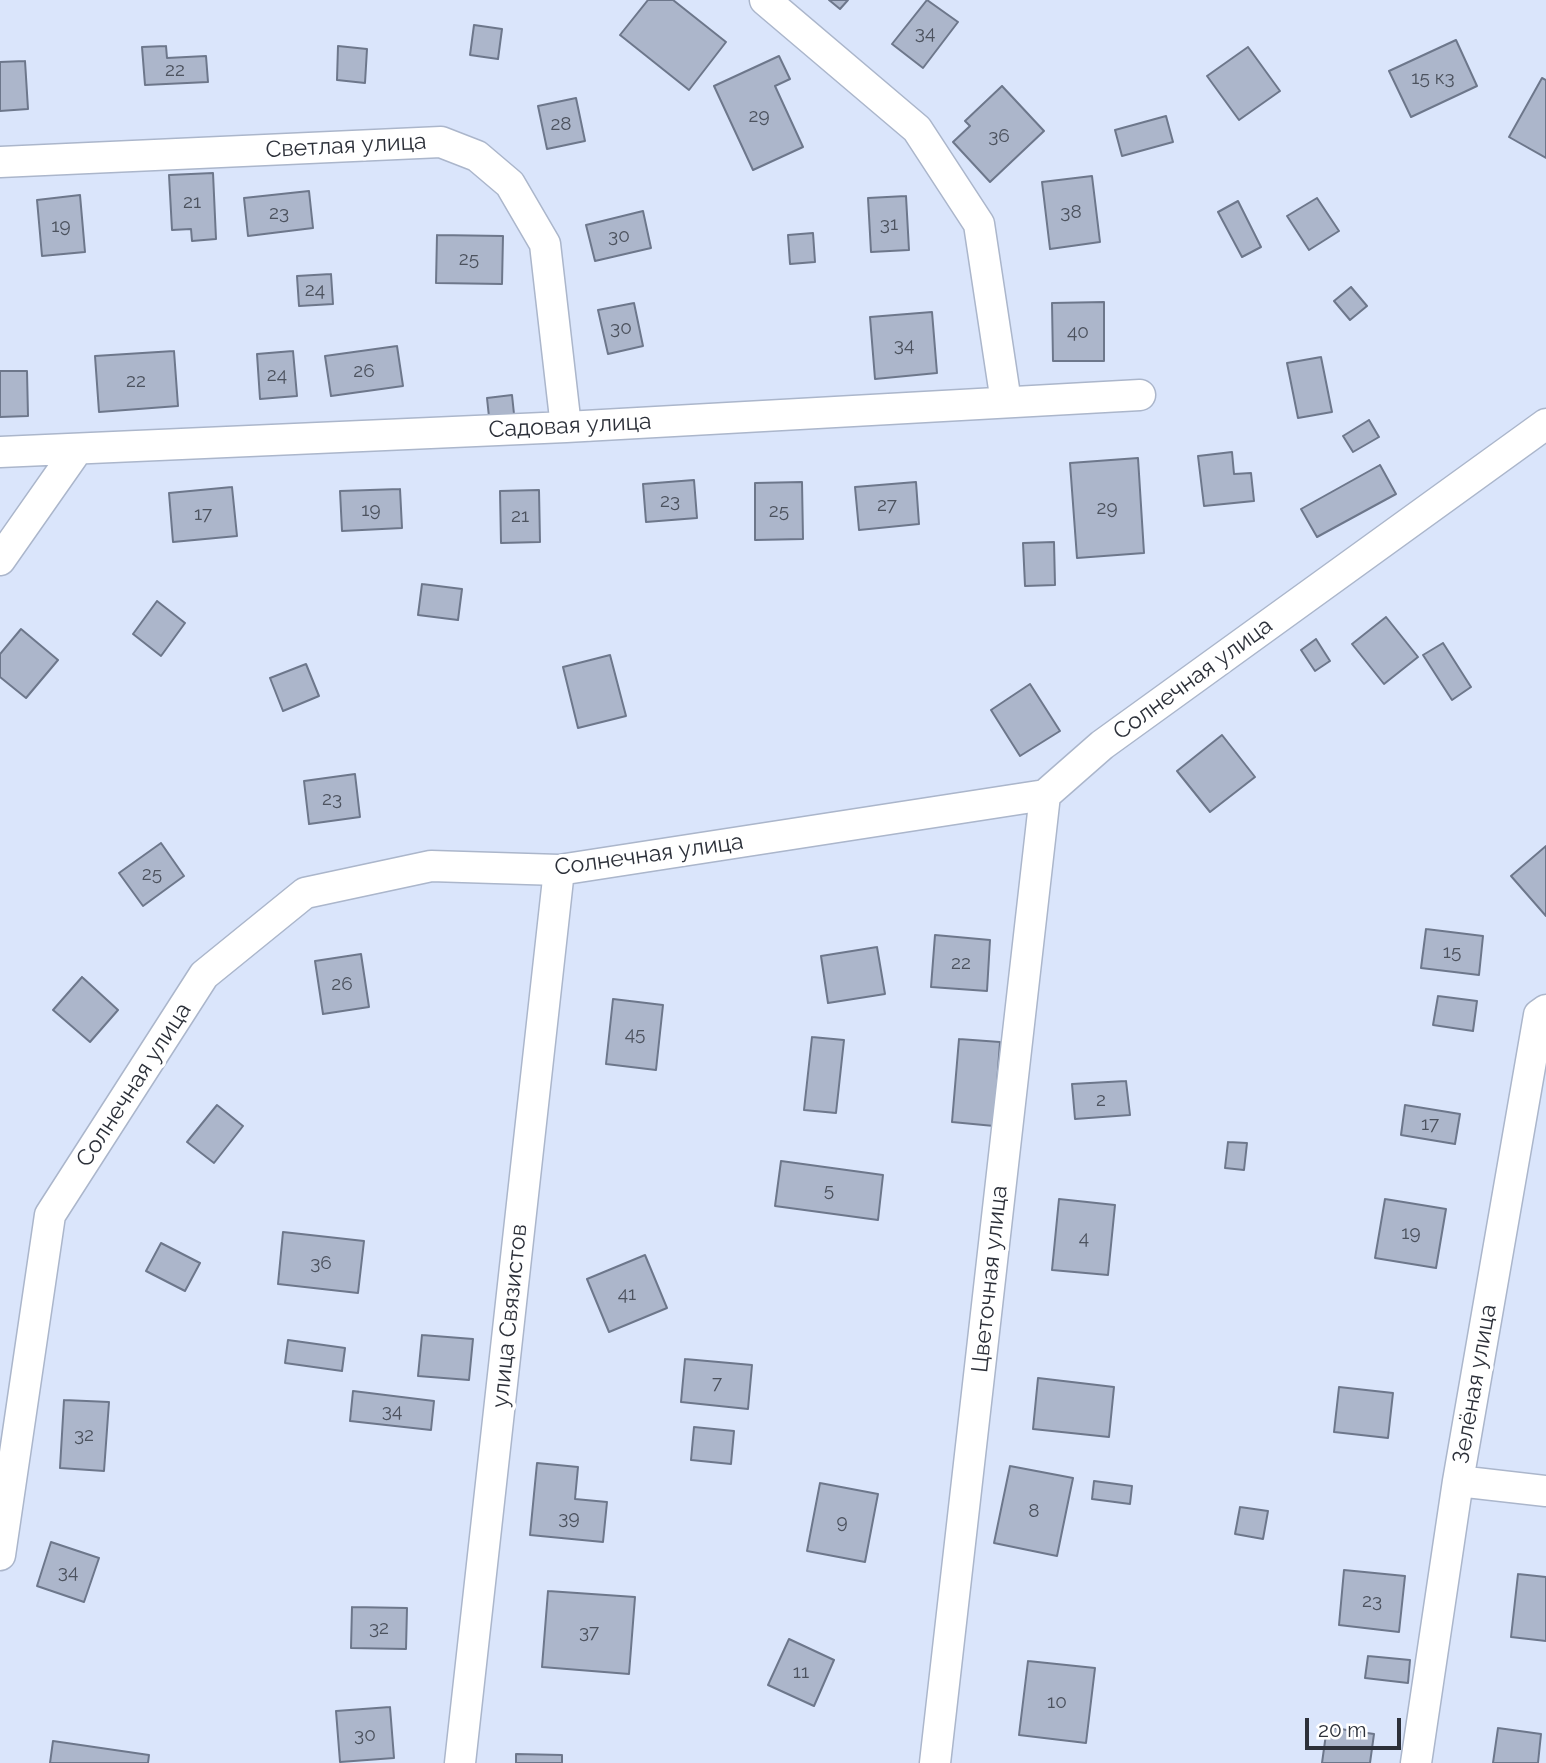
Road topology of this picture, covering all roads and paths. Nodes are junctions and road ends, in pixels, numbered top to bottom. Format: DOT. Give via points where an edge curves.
graph roads {
  1 [pos="765,0"];
  2 [pos="0,162"];
  3 [pos="1140,395"];
  4 [pos="1006,402"];
  5 [pos="1546,424"];
  6 [pos="566,426"];
  7 [pos="77,450"];
  8 [pos="0,452"];
  9 [pos="0,560"];
  10 [pos="1045,795"];
  11 [pos="559,870"];
  12 [pos="1546,1010"];
  13 [pos="1458,1482"];
  14 [pos="1546,1491"];
  15 [pos="0,1555"];
  16 [pos="460,1763"];
  17 [pos="935,1763"];
  18 [pos="1416,1763"];
  1 -- 4 [label="street" via="917,129 979,224"];
  2 -- 6 [label="street, Светлая улица" via="441,142 477,156 510,184 545,244"];
  3 -- 4 [label="street, Садовая улица"];
  4 -- 6 [label="street, Садовая улица"];
  5 -- 10 [label="street, Солнечная улица" via="1101,745"];
  6 -- 7 [label="street, Садовая улица"];
  7 -- 8 [label="street, Садовая улица"];
  7 -- 9 [label="street"];
  10 -- 11 [label="street, Солнечная улица"];
  10 -- 17 [label="street, Цветочная улица"];
  11 -- 15 [label="street, Солнечная улица" via="431,866 305,893 204,975 50,1215"];
  11 -- 16 [label="street, улица Связистов"];
  12 -- 13 [label="street, Зелёная улица" via="1539,1015"];
  13 -- 14 [label="street"];
  13 -- 18 [label="street, Зелёная улица"];
}
